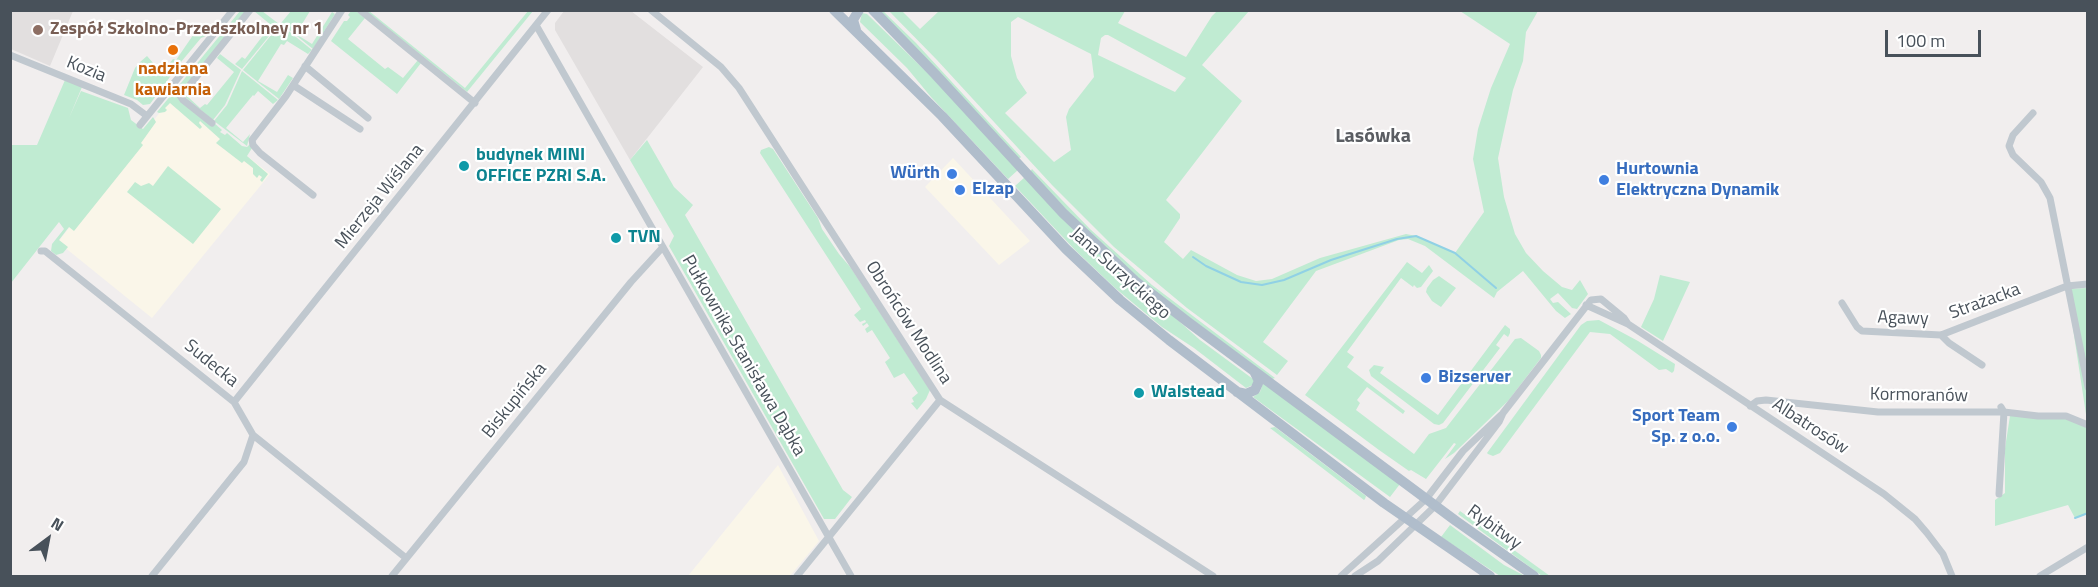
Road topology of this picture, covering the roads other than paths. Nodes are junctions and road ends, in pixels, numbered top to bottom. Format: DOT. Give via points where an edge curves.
graph roads {
  1 [pos="233,10"];
  2 [pos="250,10"];
  3 [pos="342,10"];
  4 [pos="360,10"];
  5 [pos="548,10"];
  6 [pos="651,10"];
  7 [pos="834,10"];
  8 [pos="859,10"];
  9 [pos="874,12"];
  10 [pos="536,25"];
  11 [pos="858,33"];
  12 [pos="10,55"];
  13 [pos="305,66"];
  14 [pos="293,85"];
  15 [pos="475,103"];
  16 [pos="358,109"];
  17 [pos="2033,112"];
  18 [pos="147,116"];
  19 [pos="368,118"];
  20 [pos="349,122"];
  21 [pos="212,123"];
  22 [pos="140,125"];
  23 [pos="360,129"];
  24 [pos="313,195"];
  25 [pos="663,247"];
  26 [pos="40,251"];
  27 [pos="2088,284"];
  28 [pos="2067,286"];
  29 [pos="1589,303"];
  30 [pos="1842,303"];
  31 [pos="1628,324"];
  32 [pos="1941,335"];
  33 [pos="1982,365"];
  34 [pos="1253,370"];
  35 [pos="2088,387"];
  36 [pos="1234,390"];
  37 [pos="940,400"];
  38 [pos="234,402"];
  39 [pos="1750,406"];
  40 [pos="2002,409"];
  41 [pos="1503,413"];
  42 [pos="2088,425"];
  43 [pos="253,435"];
  44 [pos="1999,494"];
  45 [pos="1431,502"];
  46 [pos="1406,519"];
  47 [pos="1415,526"];
  48 [pos="829,537"];
  49 [pos="2088,547"];
  50 [pos="406,558"];
  51 [pos="152,576"];
  52 [pos="392,576"];
  53 [pos="797,576"];
  54 [pos="851,576"];
  55 [pos="1213,576"];
  56 [pos="1341,576"];
  57 [pos="1355,576"];
  58 [pos="1490,576"];
  59 [pos="1534,576"];
  60 [pos="1952,576"];
  61 [pos="2040,576"];
  1 -- 18 [label="street"];
  2 -- 21 [label="street" via="179,94"];
  3 -- 13 [label="street"];
  4 -- 15 [label="street"];
  5 -- 10 [label="street, Mierzeja Wiślana"];
  6 -- 37 [label="street, Obrońców Modlina" via="721,67 739,88"];
  7 -- 11 [label="main road, Jana Surzyckiego"];
  8 -- 11 [label="main road" via="853,22"];
  9 -- 34 [label="main road, Jana Surzyckiego" via="1095,244 1170,309"];
  10 -- 15 [label="street, Mierzeja Wiślana"];
  10 -- 25 [label="street, Pułkownika Stanisława Dąbka"];
  11 -- 36 [label="main road, Jana Surzyckiego" via="1098,280"];
  12 -- 18 [label="street, Kozia" via="131,104"];
  13 -- 14 [label="street"];
  13 -- 16 [label="street"];
  14 -- 20 [label="street"];
  14 -- 24 [label="street" via="254,137 253,145"];
  15 -- 38 [label="street, Mierzeja Wiślana"];
  16 -- 19 [label="street"];
  16 -- 20 [label="street"];
  17 -- 28 [label="street" via="2013,135 2009,146 2013,156 2041,182 2050,198"];
  18 -- 22 [label="street"];
  20 -- 23 [label="street"];
  25 -- 48 [label="street, Pułkownika Stanisława Dąbka"];
  25 -- 50 [label="street, Biskupińska"];
  26 -- 38 [label="street, Sudecka" via="45,251"];
  27 -- 28 [label="street, Strażacka"];
  28 -- 32 [label="street, Strażacka"];
  28 -- 35 [label="street"];
  29 -- 31 [label="street, Albatrosów"];
  29 -- 31 [label="street, Albatrosów" via="1601,299"];
  29 -- 41 [label="street"];
  30 -- 32 [label="street, Agawy" via="1862,331"];
  31 -- 39 [label="street, Albatrosów"];
  32 -- 33 [label="street, Strażacka"];
  34 -- 36 [label="main road" via="1259,381 1255,390 1246,394"];
  34 -- 45 [label="main road, Jana Surzyckiego"];
  36 -- 46 [label="main road, Jana Surzyckiego"];
  37 -- 48 [label="street"];
  37 -- 55 [label="street, Obrońców Modlina"];
  38 -- 43 [label="street, Sudecka"];
  39 -- 40 [label="street, Kormoranów" via="1766,400 1878,412"];
  39 -- 60 [label="street, Albatrosów" via="1901,507 1943,554"];
  40 -- 42 [label="street, Kormoranów" via="2038,416 2066,416"];
  40 -- 44 [label="street"];
  41 -- 45 [label="street"];
  41 -- 45 [label="street" via="1463,451"];
  43 -- 50 [label="street, Sudecka"];
  43 -- 51 [label="street" via="244,462"];
  45 -- 46 [label="street"];
  45 -- 47 [label="street"];
  45 -- 59 [label="main road, Rybitwy"];
  46 -- 47 [label="main road, Jana Surzyckiego"];
  46 -- 56 [label="street"];
  47 -- 57 [label="street" via="1378,561"];
  47 -- 58 [label="main road"];
  48 -- 53 [label="street"];
  48 -- 54 [label="street, Pułkownika Stanisława Dąbka"];
  49 -- 61 [label="street"];
  50 -- 52 [label="street, Biskupińska"];
}
